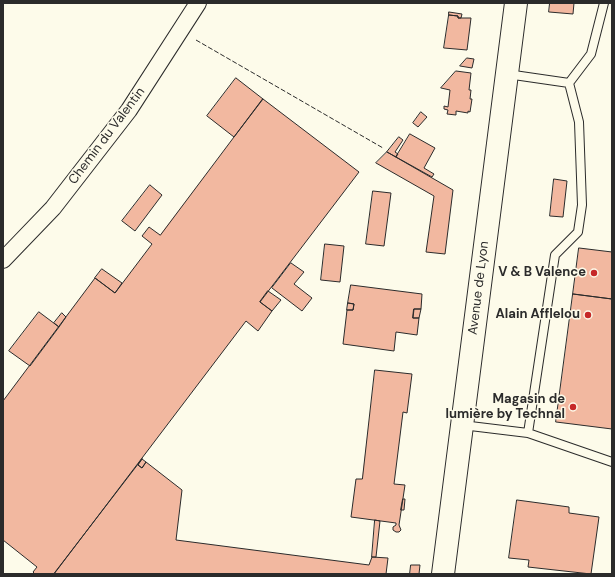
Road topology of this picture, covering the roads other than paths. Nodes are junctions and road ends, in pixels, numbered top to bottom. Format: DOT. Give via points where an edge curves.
graph roads {
  1 [pos="198,3"];
  2 [pos="516,3"];
  3 [pos="604,3"];
  4 [pos="506,74"];
  5 [pos="569,82"];
  6 [pos="3,260"];
  7 [pos="462,425"];
  8 [pos="528,433"];
  9 [pos="612,462"];
  10 [pos="443,574"];
  1 -- 6 [label="street, Chemin du Valentin" via="129,110 53,208"];
  2 -- 4 [label="main road, Avenue de Lyon"];
  3 -- 5 [label="lane" via="590,54"];
  4 -- 5 [label="lane"];
  4 -- 7 [label="main road, Avenue de Lyon"];
  5 -- 8 [label="lane" via="579,122 582,205 578,232 555,255"];
  7 -- 8 [label="lane"];
  7 -- 10 [label="main road, Avenue de Lyon"];
  8 -- 9 [label="lane"];
}
